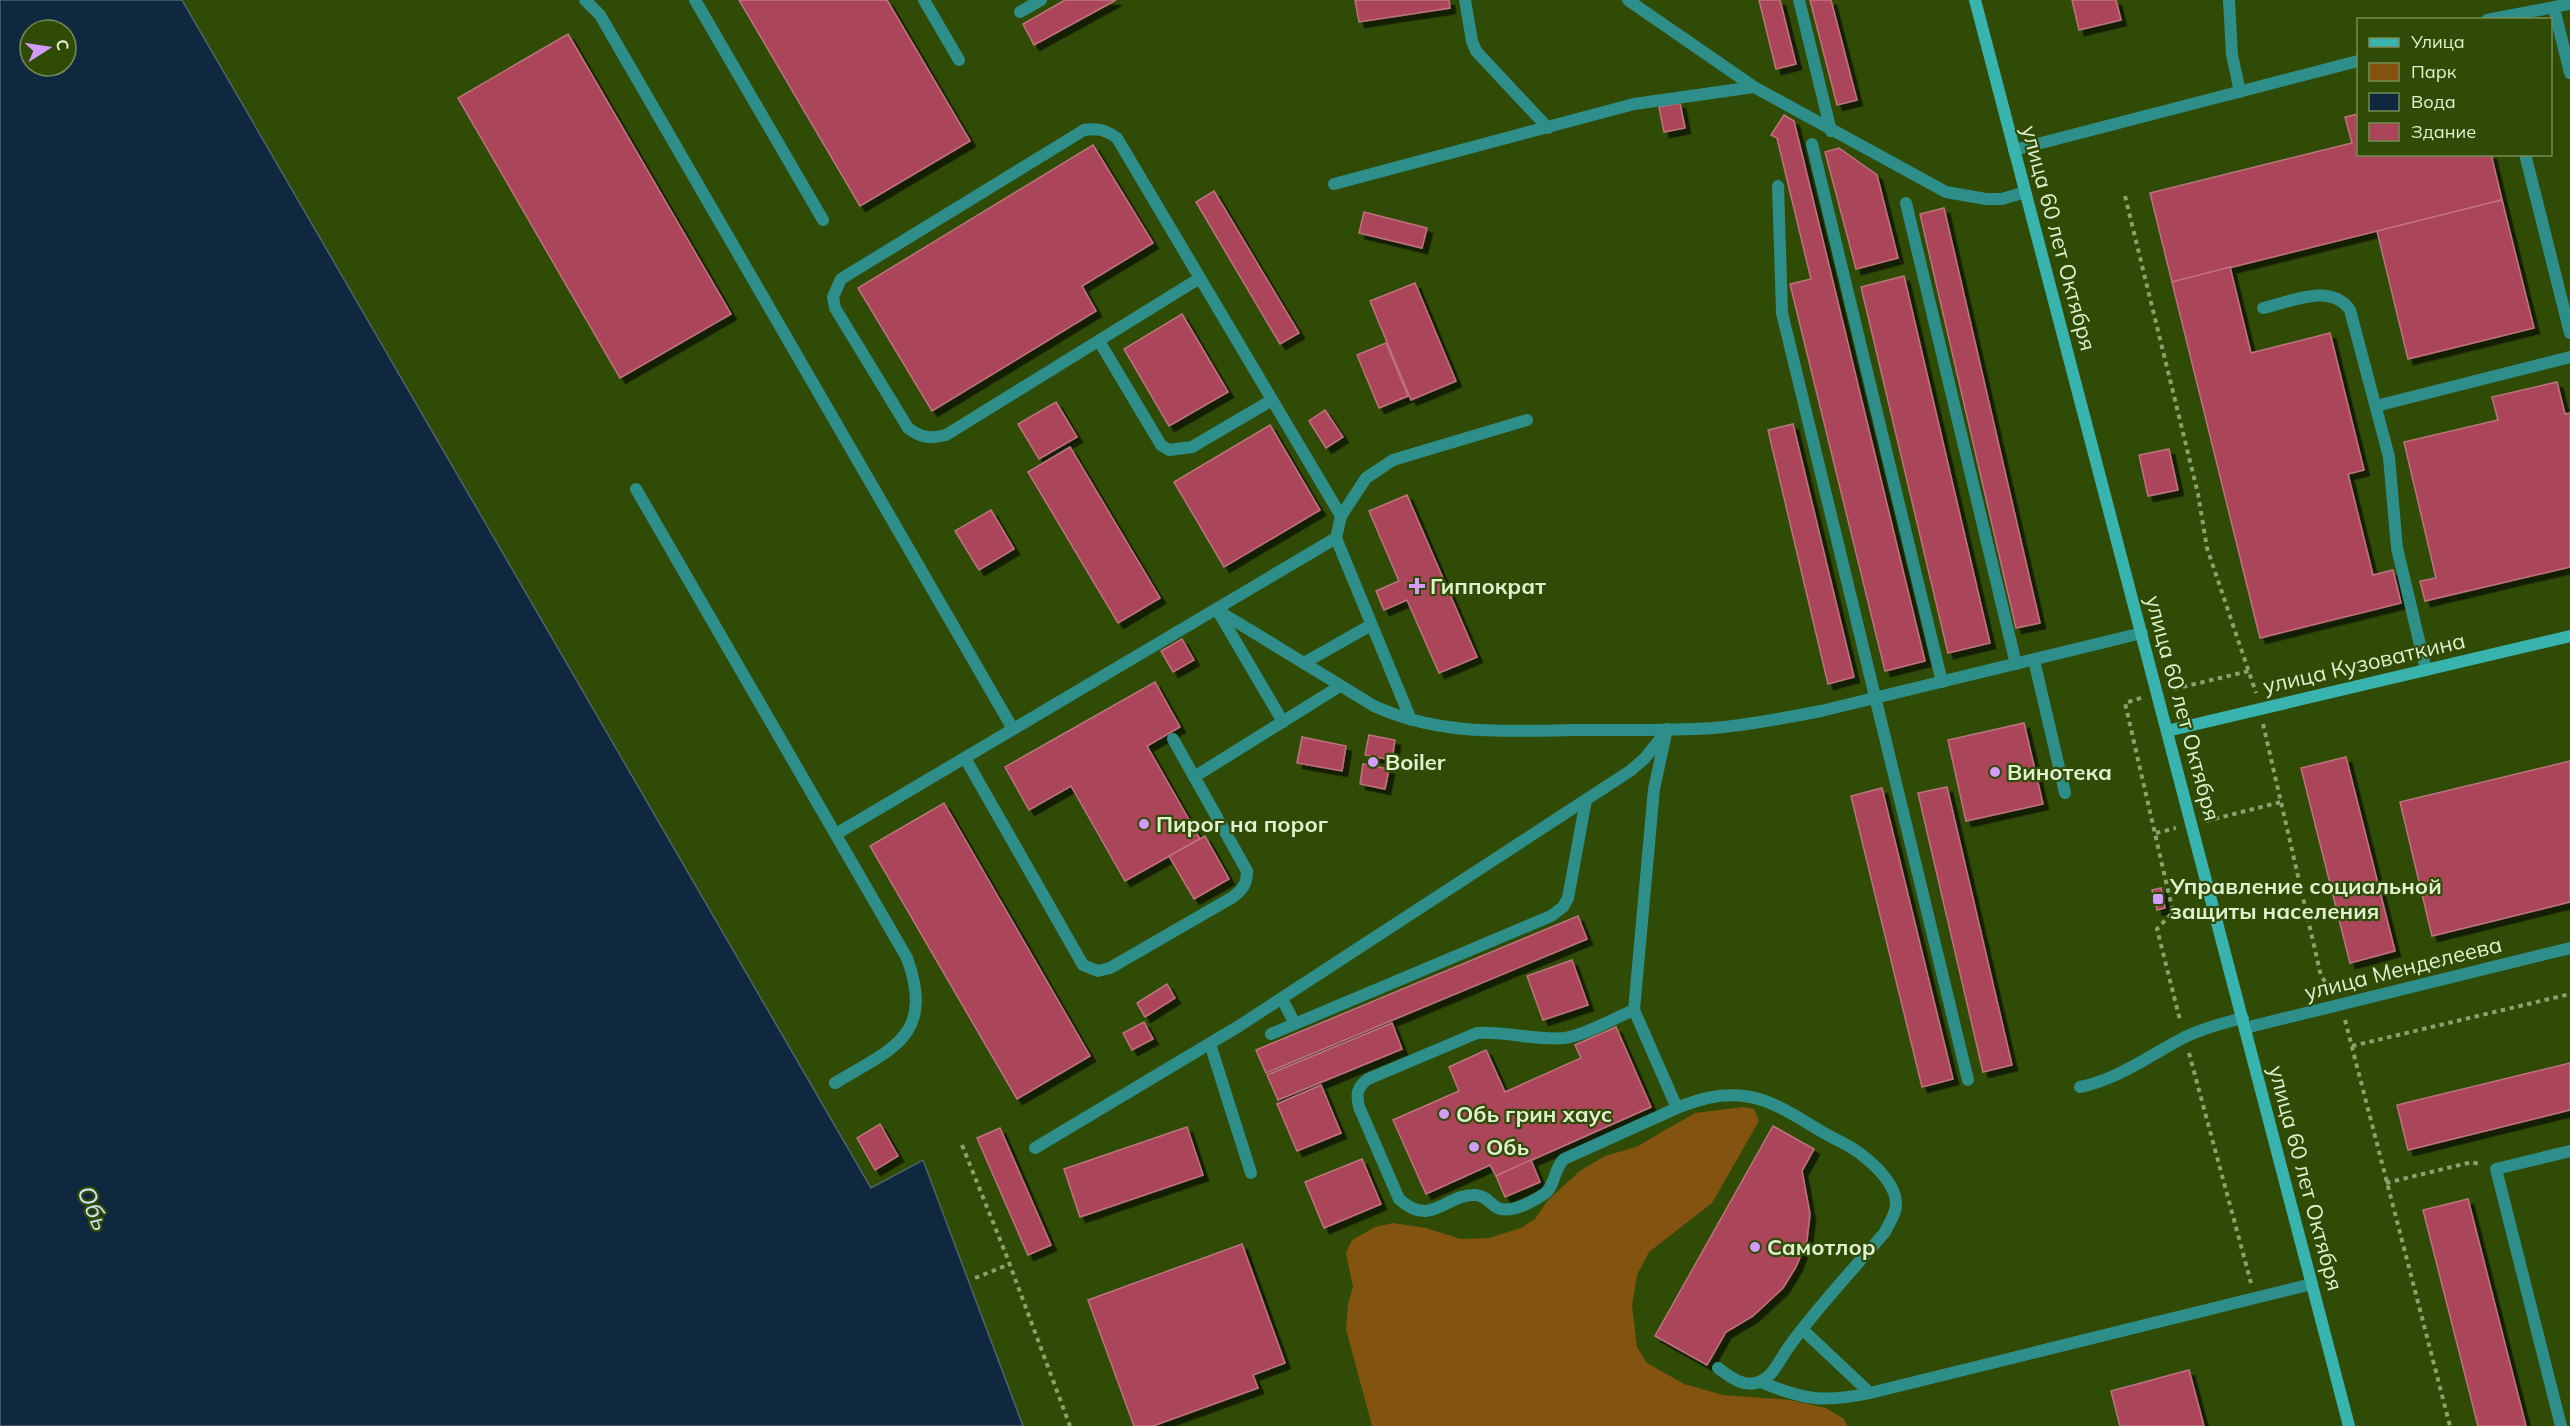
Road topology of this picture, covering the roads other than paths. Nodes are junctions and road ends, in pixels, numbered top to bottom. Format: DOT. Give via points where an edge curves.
graph roads {
  1 [pos="585,0"];
  2 [pos="695,0"];
  3 [pos="924,0"];
  4 [pos="1041,0"];
  5 [pos="1465,0"];
  6 [pos="1628,0"];
  7 [pos="1799,0"];
  8 [pos="1975,0"];
  9 [pos="2229,0"];
  10 [pos="2570,4"];
  11 [pos="2554,8"];
  12 [pos="1020,12"];
  13 [pos="2495,18"];
  14 [pos="959,60"];
  15 [pos="2357,61"];
  16 [pos="2570,74"];
  17 [pos="1754,87"];
  18 [pos="2240,92"];
  19 [pos="1548,128"];
  20 [pos="1831,130"];
  21 [pos="1812,144"];
  22 [pos="2014,150"];
  23 [pos="2526,156"];
  24 [pos="1334,184"];
  25 [pos="1778,186"];
  26 [pos="2025,192"];
  27 [pos="1906,204"];
  28 [pos="823,220"];
  29 [pos="1200,278"];
  30 [pos="2263,308"];
  31 [pos="2570,333"];
  32 [pos="1099,340"];
  33 [pos="2570,357"];
  34 [pos="1272,400"];
  35 [pos="2376,406"];
  36 [pos="1527,420"];
  37 [pos="636,489"];
  38 [pos="1341,516"];
  39 [pos="1336,538"];
  40 [pos="1217,610"];
  41 [pos="1371,626"];
  42 [pos="2142,633"];
  43 [pos="2570,636"];
  44 [pos="2034,660"];
  45 [pos="1304,663"];
  46 [pos="2016,664"];
  47 [pos="2426,670"];
  48 [pos="1942,682"];
  49 [pos="1340,686"];
  50 [pos="1874,698"];
  51 [pos="1411,720"];
  52 [pos="1283,722"];
  53 [pos="1013,729"];
  54 [pos="1667,729"];
  55 [pos="2167,731"];
  56 [pos="1173,739"];
  57 [pos="965,758"];
  58 [pos="1194,777"];
  59 [pos="2066,793"];
  60 [pos="1586,800"];
  61 [pos="836,834"];
  62 [pos="2570,948"];
  63 [pos="1282,999"];
  64 [pos="1634,1010"];
  65 [pos="2244,1023"];
  66 [pos="1295,1024"];
  67 [pos="1271,1034"];
  68 [pos="1210,1044"];
  69 [pos="1968,1080"];
  70 [pos="835,1083"];
  71 [pos="2080,1087"];
  72 [pos="1677,1108"];
  73 [pos="1035,1148"];
  74 [pos="2570,1151"];
  75 [pos="1251,1173"];
  76 [pos="2312,1284"];
  77 [pos="1803,1330"];
  78 [pos="1718,1368"];
  79 [pos="1761,1382"];
  80 [pos="1870,1394"];
  81 [pos="2349,1426"];
  82 [pos="2561,1426"];
  1 -- 53 [label="street" via="600,15"];
  2 -- 28 [label="street"];
  3 -- 14 [label="street"];
  4 -- 12 [label="street"];
  5 -- 19 [label="street" via="1476,51"];
  6 -- 17 [label="street"];
  7 -- 20 [label="street"];
  8 -- 22 [label="main road, улица 60 лет Октября"];
  9 -- 18 [label="street" via="2232,55"];
  10 -- 11 [label="street"];
  11 -- 13 [label="street"];
  11 -- 16 [label="street"];
  15 -- 18 [label="street"];
  17 -- 19 [label="street" via="1634,104"];
  17 -- 20 [label="street"];
  18 -- 22 [label="street"];
  19 -- 24 [label="street"];
  20 -- 26 [label="street" via="1946,192 2002,199"];
  21 -- 48 [label="street"];
  22 -- 26 [label="main road, улица 60 лет Октября"];
  23 -- 31 [label="street"];
  25 -- 50 [label="street" via="1782,313"];
  26 -- 42 [label="main road, улица 60 лет Октября"];
  27 -- 46 [label="street"];
  29 -- 32 [label="street"];
  29 -- 32 [label="street" via="1117,138 1107,130 1094,128 1084,130 841,279 833,297 835,308 908,428 931,439 946,435"];
  29 -- 34 [label="street"];
  30 -- 35 [label="street" via="2325,294 2343,300 2350,309"];
  32 -- 34 [label="street" via="1161,445 1169,450 1192,447"];
  33 -- 35 [label="street"];
  34 -- 38 [label="street"];
  35 -- 47 [label="street" via="2391,471 2397,548"];
  36 -- 38 [label="street" via="1393,460 1366,478"];
  37 -- 61 [label="street"];
  38 -- 39 [label="street"];
  39 -- 40 [label="street"];
  39 -- 41 [label="street"];
  40 -- 45 [label="street"];
  40 -- 52 [label="street"];
  40 -- 53 [label="street"];
  41 -- 45 [label="street"];
  41 -- 51 [label="street"];
  42 -- 44 [label="street"];
  42 -- 55 [label="main road, улица 60 лет Октября"];
  43 -- 47 [label="main road, улица Кузоваткина"];
  44 -- 46 [label="street"];
  44 -- 59 [label="street"];
  45 -- 49 [label="street"];
  46 -- 48 [label="street"];
  47 -- 55 [label="main road, улица Кузоваткина"];
  48 -- 50 [label="street"];
  49 -- 51 [label="street" via="1374,706"];
  49 -- 52 [label="street"];
  50 -- 54 [label="street" via="1771,721"];
  50 -- 69 [label="street"];
  51 -- 54 [label="street" via="1474,731"];
  52 -- 58 [label="street"];
  53 -- 57 [label="street"];
  54 -- 60 [label="street" via="1645,758"];
  54 -- 64 [label="street" via="1654,789"];
  55 -- 65 [label="main road, улица 60 лет Октября"];
  56 -- 58 [label="street"];
  57 -- 58 [label="street" via="1083,965 1098,971 1110,968 1233,897 1247,881 1247,871"];
  57 -- 61 [label="street"];
  60 -- 63 [label="street"];
  60 -- 66 [label="street" via="1563,908"];
  61 -- 70 [label="street" via="907,958 917,999 907,1034 897,1045"];
  62 -- 65 [label="street, улица Менделеева"];
  63 -- 66 [label="street"];
  63 -- 68 [label="street"];
  64 -- 72 [label="street"];
  64 -- 72 [label="street" via="1562,1038 1477,1033 1368,1079 1360,1085 1356,1096 1359,1107 1399,1199 1407,1206 1431,1212 1475,1195 1505,1210 1514,1208 1544,1194 1564,1159"];
  65 -- 71 [label="street, улица Менделеева" via="2206,1028 2124,1072"];
  65 -- 76 [label="main road, улица 60 лет Октября"];
  66 -- 67 [label="street"];
  68 -- 73 [label="street"];
  68 -- 75 [label="street"];
  72 -- 77 [label="street" via="1695,1100 1726,1095 1768,1102 1860,1153 1893,1190 1894,1215 1885,1232"];
  74 -- 82 [label="street" via="2496,1170"];
  76 -- 80 [label="street"];
  76 -- 81 [label="main road, улица 60 лет Октября"];
  77 -- 79 [label="street"];
  77 -- 80 [label="street"];
  78 -- 79 [label="street" via="1749,1385"];
  79 -- 80 [label="street" via="1792,1395 1821,1400"];
}
